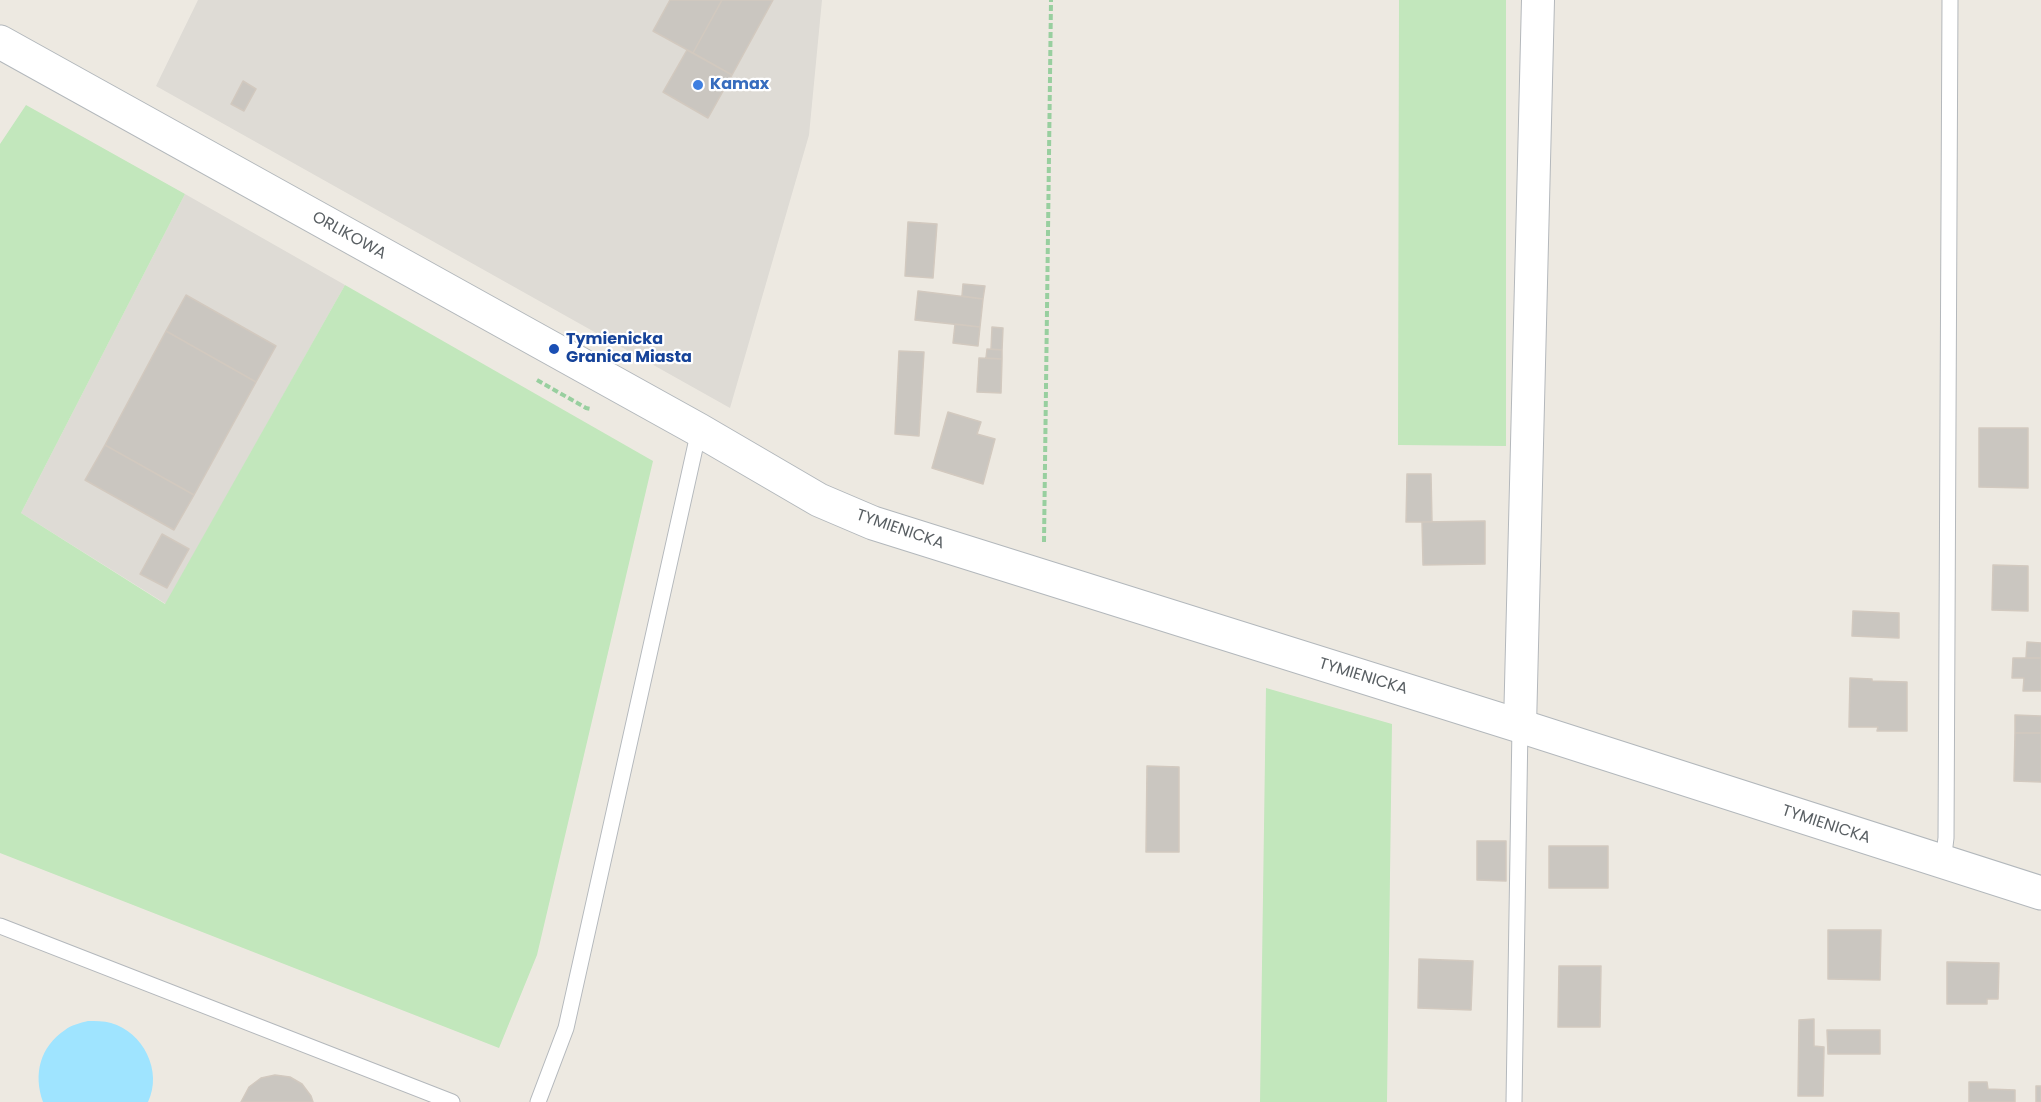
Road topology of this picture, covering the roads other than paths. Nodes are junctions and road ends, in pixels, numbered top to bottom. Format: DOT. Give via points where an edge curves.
graph roads {
  1 [pos="1538,0"];
  2 [pos="1950,0"];
  3 [pos="0,42"];
  4 [pos="699,430"];
  5 [pos="1520,726"];
  6 [pos="1943,862"];
  7 [pos="2041,893"];
  8 [pos="0,926"];
  9 [pos="452,1102"];
  10 [pos="538,1102"];
  11 [pos="1514,1102"];
  1 -- 5 [label="street"];
  2 -- 6 [label="lane"];
  3 -- 4 [label="street, ORLIKOWA"];
  4 -- 5 [label="street, TYMIENICKA" via="819,500 862,519"];
  4 -- 10 [label="lane" via="566,1028"];
  5 -- 6 [label="street, TYMIENICKA"];
  5 -- 11 [label="lane"];
  6 -- 7 [label="street, TYMIENICKA"];
  8 -- 9 [label="lane"];
}
